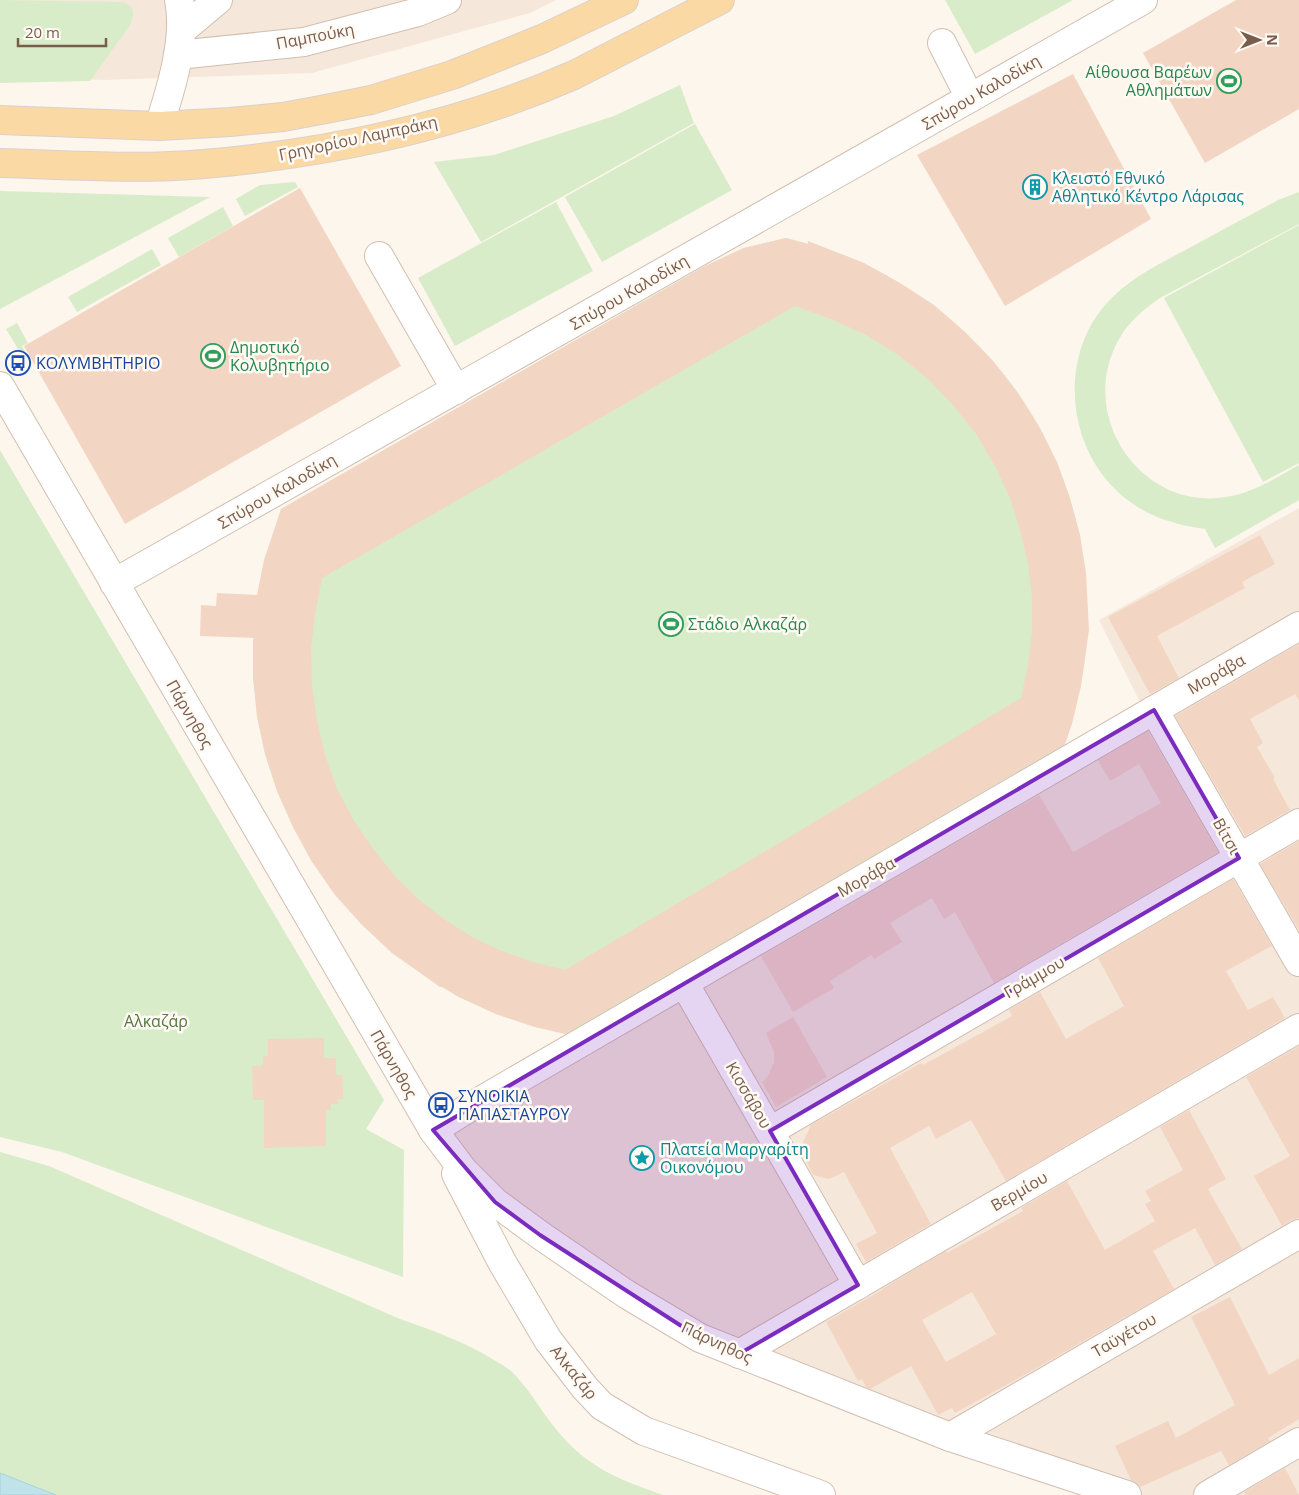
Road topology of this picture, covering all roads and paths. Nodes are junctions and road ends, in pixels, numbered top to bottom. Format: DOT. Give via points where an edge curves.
graph roads {
  1 [pos="179,0"];
  2 [pos="218,0"];
  3 [pos="447,0"];
  4 [pos="624,0"];
  5 [pos="720,0"];
  6 [pos="1143,0"];
  7 [pos="180,42"];
  8 [pos="942,43"];
  9 [pos="970,98"];
  10 [pos="0,120"];
  11 [pos="159,126"];
  12 [pos="0,163"];
  13 [pos="379,256"];
  14 [pos="0,386"];
  15 [pos="456,390"];
  16 [pos="114,583"];
  17 [pos="1299,626"];
  18 [pos="1154,710"];
  19 [pos="1299,823"];
  20 [pos="1240,858"];
  21 [pos="1299,962"];
  22 [pos="684,983"];
  23 [pos="1299,1028"];
  24 [pos="433,1130"];
  25 [pos="770,1131"];
  26 [pos="1299,1234"];
  27 [pos="858,1285"];
  28 [pos="739,1354"];
  29 [pos="950,1437"];
  30 [pos="1299,1442"];
  31 [pos="821,1495"];
  32 [pos="1127,1495"];
  33 [pos="1208,1495"];
  1 -- 7 [label="street"];
  2 -- 7 [label="street"];
  3 -- 7 [label="street, Παμπούκη" via="418,12 304,42"];
  4 -- 11 [label="main road" via="542,39 452,76 371,100 283,117"];
  5 -- 12 [label="main road, Γρηγορίου Λαμπράκη" via="552,84 453,118 376,138 204,164"];
  6 -- 9 [label="street, Σπύρου Καλοδίκη"];
  7 -- 11 [label="street" via="168,101"];
  8 -- 9 [label="street"];
  9 -- 15 [label="street, Σπύρου Καλοδίκη"];
  10 -- 11 [label="main road"];
  13 -- 15 [label="street"];
  14 -- 16 [label="street, Πάρνηθος"];
  15 -- 16 [label="street, Σπύρου Καλοδίκη"];
  16 -- 24 [label="street, Πάρνηθος"];
  17 -- 18 [label="street, Μοράβα"];
  18 -- 20 [label="street, Βίτσι"];
  18 -- 22 [label="street, Μοράβα"];
  19 -- 20 [label="street, Γράμμου"];
  20 -- 21 [label="street, Βίτσι"];
  20 -- 25 [label="street, Γράμμου"];
  22 -- 24 [label="street, Μοράβα"];
  22 -- 25 [label="street, Κισσάβου"];
  23 -- 27 [label="street, Βερμίου"];
  24 -- 28 [label="street, Πάρνηθος" via="463,1170 495,1202 540,1235 626,1294 700,1338"];
  24 -- 31 [label="street, Αλκαζάρ" via="502,1262 548,1340 602,1406 644,1431"];
  25 -- 27 [label="street, Κισσάβου"];
  26 -- 29 [label="street, Ταϋγέτου"];
  27 -- 28 [label="street, Βερμίου"];
  28 -- 29 [label="street, Πάρνηθος"];
  29 -- 32 [label="street, Πάρνηθος"];
  30 -- 33 [label="street"];
}
